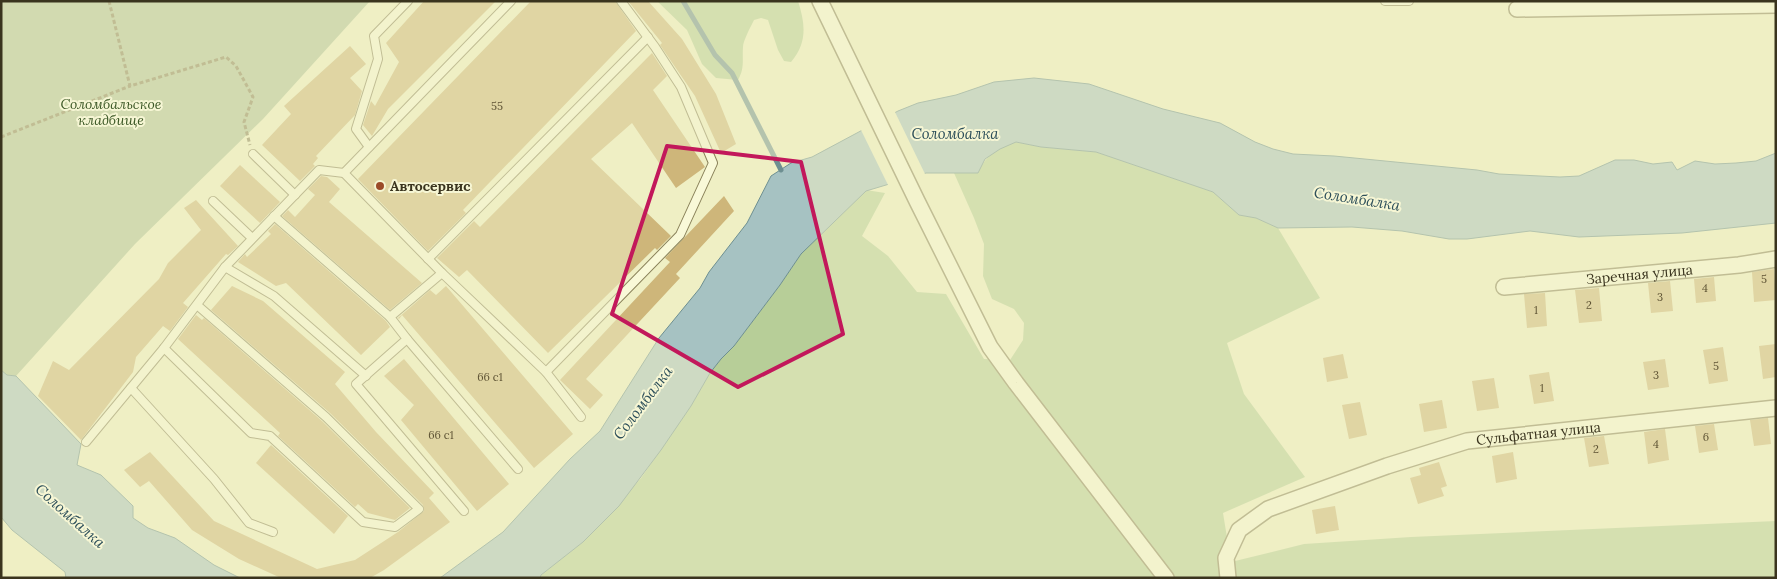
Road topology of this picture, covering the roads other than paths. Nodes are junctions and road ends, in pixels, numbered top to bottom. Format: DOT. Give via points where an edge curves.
graph roads {
  1 [pos="408,1"];
  2 [pos="511,1"];
  3 [pos="621,1"];
  4 [pos="820,1"];
  5 [pos="1385,1"];
  6 [pos="1409,1"];
  7 [pos="1776,5"];
  8 [pos="1517,10"];
  9 [pos="648,37"];
  10 [pos="369,147"];
  11 [pos="253,154"];
  12 [pos="344,173"];
  13 [pos="294,195"];
  14 [pos="213,201"];
  15 [pos="274,216"];
  16 [pos="252,238"];
  17 [pos="428,259"];
  18 [pos="1776,259"];
  19 [pos="225,267"];
  20 [pos="442,273"];
  21 [pos="1504,287"];
  22 [pos="197,305"];
  23 [pos="390,317"];
  24 [pos="407,339"];
  25 [pos="164,348"];
  26 [pos="546,372"];
  27 [pos="366,376"];
  28 [pos="131,388"];
  29 [pos="1776,408"];
  30 [pos="581,417"];
  31 [pos="86,442"];
  32 [pos="518,469"];
  33 [pos="464,511"];
  34 [pos="273,532"];
  35 [pos="1166,578"];
  36 [pos="1228,578"];
  1 -- 10 [label="lane" via="374,36 378,59 356,129"];
  2 -- 10 [label="lane"];
  3 -- 9 [label="lane"];
  4 -- 35 [label="street" via="990,347"];
  5 -- 6 [label="lane"];
  7 -- 8 [label="street"];
  9 -- 17 [label="lane"];
  9 -- 26 [label="lane" via="680,86 713,164 680,235"];
  10 -- 12 [label="lane"];
  11 -- 13 [label="lane"];
  12 -- 13 [label="lane" via="319,170"];
  12 -- 17 [label="lane"];
  13 -- 15 [label="lane"];
  14 -- 16 [label="lane"];
  15 -- 16 [label="lane"];
  15 -- 23 [label="lane"];
  16 -- 19 [label="lane"];
  17 -- 20 [label="lane"];
  18 -- 21 [label="street, Заречная улица"];
  19 -- 22 [label="lane"];
  19 -- 27 [label="lane" via="274,296"];
  20 -- 23 [label="lane"];
  20 -- 26 [label="lane"];
  22 -- 25 [label="lane"];
  22 -- 25 [label="lane" via="326,417 419,509 395,527 363,522 270,436 251,434"];
  23 -- 24 [label="lane"];
  24 -- 27 [label="lane"];
  24 -- 32 [label="lane"];
  25 -- 28 [label="lane"];
  26 -- 30 [label="lane"];
  27 -- 33 [label="lane" via="356,384"];
  28 -- 31 [label="lane"];
  28 -- 34 [label="lane" via="214,479 249,523"];
  29 -- 36 [label="street, Сульфатная улица" via="1467,441 1387,466 1268,510 1239,530 1226,558"];
}
